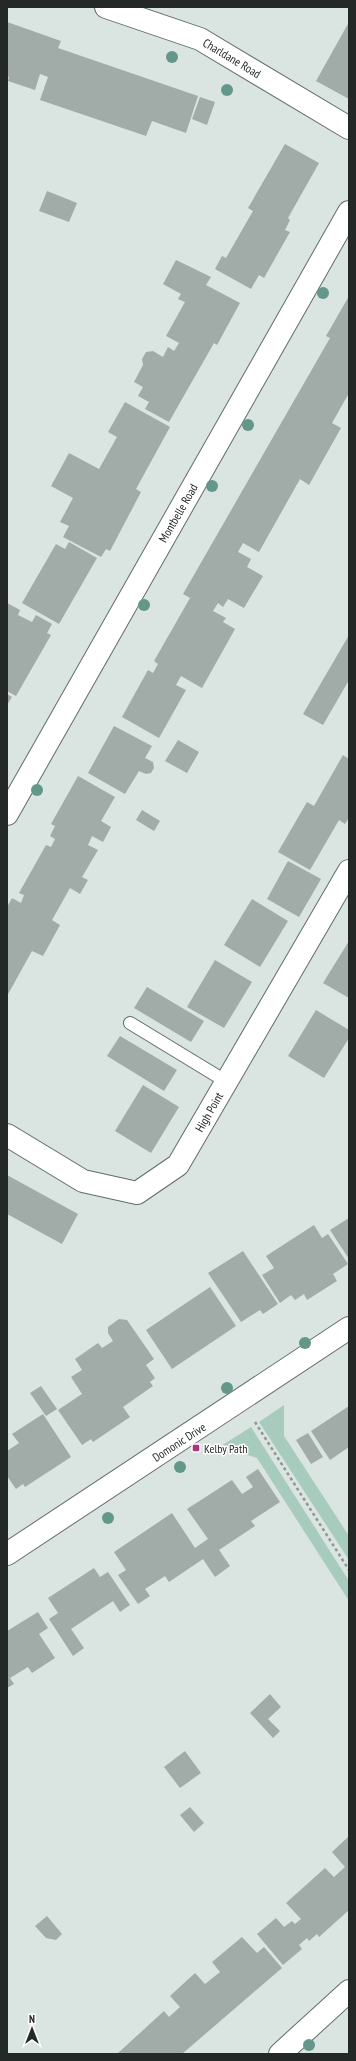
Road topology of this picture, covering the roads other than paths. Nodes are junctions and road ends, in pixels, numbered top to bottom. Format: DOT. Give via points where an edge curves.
graph roads {
  1 [pos="106,7"];
  2 [pos="349,128"];
  3 [pos="349,212"];
  4 [pos="7,814"];
  5 [pos="349,871"];
  6 [pos="343,894"];
  7 [pos="130,1023"];
  8 [pos="227,1082"];
  9 [pos="7,1135"];
  10 [pos="349,1328"];
  11 [pos="7,1554"];
  12 [pos="349,1991"];
  13 [pos="280,2054"];
  1 -- 2 [label="street, Charldane Road" via="200,39"];
  3 -- 4 [label="street, Montbelle Road"];
  5 -- 6 [label="street, High Point"];
  6 -- 8 [label="street, High Point"];
  7 -- 8 [label="lane"];
  8 -- 9 [label="street, High Point" via="178,1165 137,1193 83,1181"];
  10 -- 11 [label="street, Domonic Drive"];
  12 -- 13 [label="street"];
}
